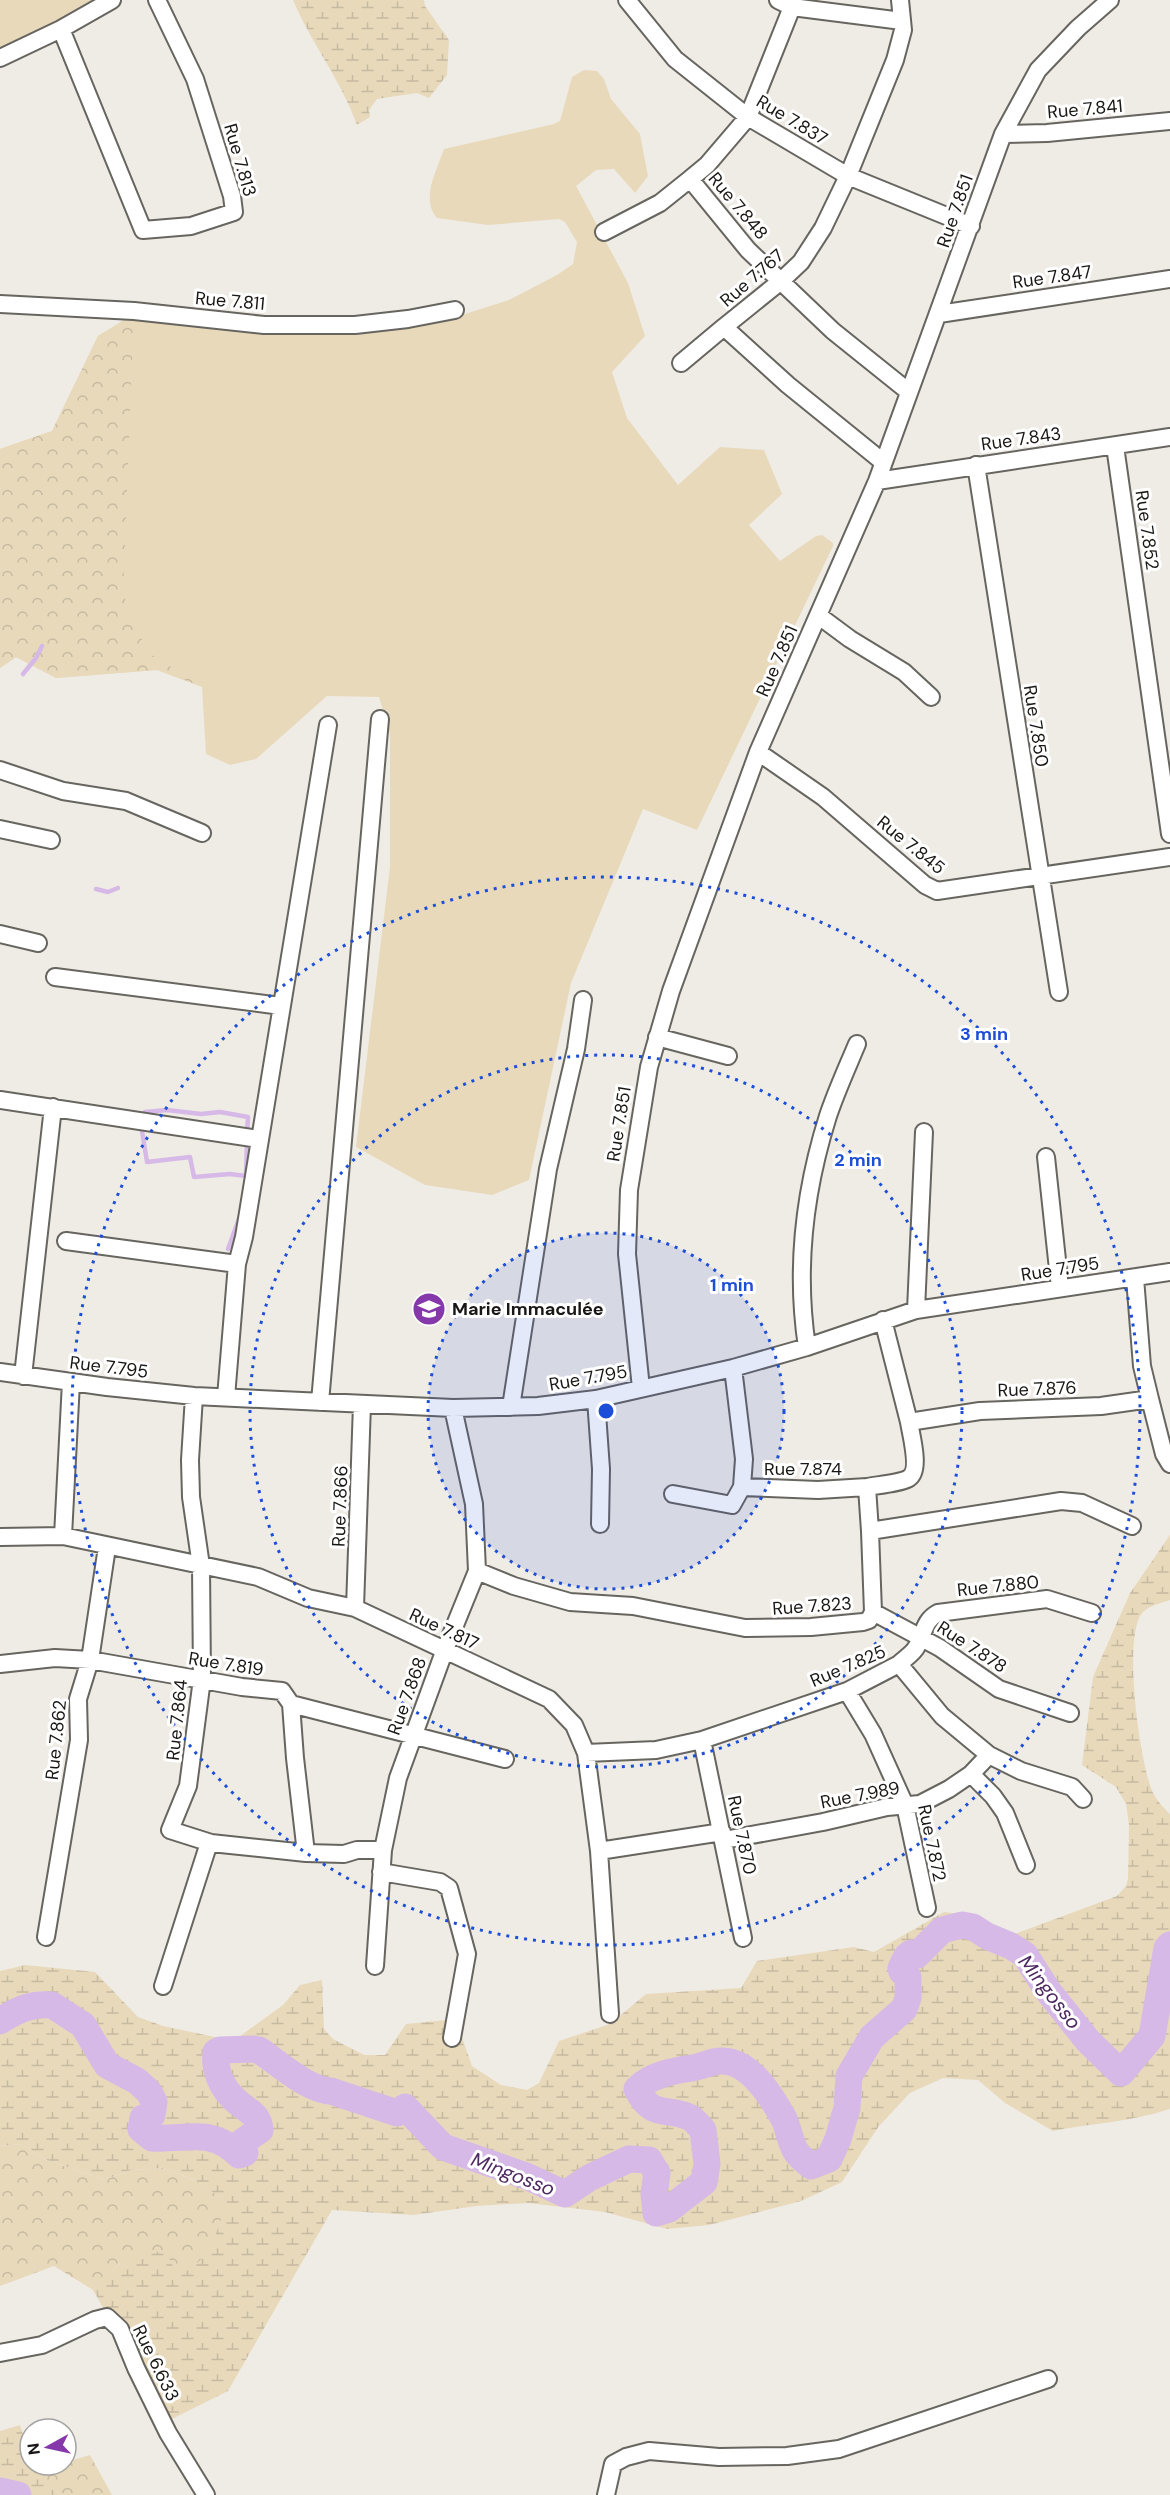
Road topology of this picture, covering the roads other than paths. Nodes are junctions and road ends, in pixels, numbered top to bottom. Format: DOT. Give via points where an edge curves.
graph roads {
  1 [pos="112,0"];
  2 [pos="157,0"];
  3 [pos="627,0"];
  4 [pos="900,0"];
  5 [pos="1110,0"];
  6 [pos="785,3"];
  7 [pos="902,21"];
  8 [pos="61,29"];
  9 [pos="0,58"];
  10 [pos="748,117"];
  11 [pos="1170,121"];
  12 [pos="1003,134"];
  13 [pos="848,176"];
  14 [pos="690,179"];
  15 [pos="971,226"];
  16 [pos="604,232"];
  17 [pos="1170,279"];
  18 [pos="781,281"];
  19 [pos="0,304"];
  20 [pos="455,310"];
  21 [pos="939,314"];
  22 [pos="724,327"];
  23 [pos="681,363"];
  24 [pos="909,392"];
  25 [pos="1170,437"];
  26 [pos="1115,446"];
  27 [pos="883,462"];
  28 [pos="976,465"];
  29 [pos="877,481"];
  30 [pos="819,616"];
  31 [pos="931,697"];
  32 [pos="380,719"];
  33 [pos="328,725"];
  34 [pos="759,752"];
  35 [pos="0,770"];
  36 [pos="0,829"];
  37 [pos="202,833"];
  38 [pos="1170,834"];
  39 [pos="51,840"];
  40 [pos="1170,857"];
  41 [pos="1041,876"];
  42 [pos="0,934"];
  43 [pos="38,943"];
  44 [pos="56,977"];
  45 [pos="1059,992"];
  46 [pos="583,1000"];
  47 [pos="280,1006"];
  48 [pos="657,1037"];
  49 [pos="857,1044"];
  50 [pos="728,1056"];
  51 [pos="0,1100"];
  52 [pos="53,1107"];
  53 [pos="924,1132"];
  54 [pos="259,1139"];
  55 [pos="1046,1157"];
  56 [pos="66,1241"];
  57 [pos="237,1264"];
  58 [pos="1170,1272"];
  59 [pos="1135,1278"];
  60 [pos="1060,1288"];
  61 [pos="916,1310"];
  62 [pos="883,1320"];
  63 [pos="807,1347"];
  64 [pos="733,1368"];
  65 [pos="0,1372"];
  66 [pos="23,1376"];
  67 [pos="71,1382"];
  68 [pos="641,1388"];
  69 [pos="194,1396"];
  70 [pos="226,1397"];
  71 [pos="596,1399"];
  72 [pos="1150,1399"];
  73 [pos="320,1402"];
  74 [pos="362,1404"];
  75 [pos="511,1407"];
  76 [pos="453,1408"];
  77 [pos="909,1422"];
  78 [pos="1170,1464"];
  79 [pos="742,1487"];
  80 [pos="867,1487"];
  81 [pos="673,1494"];
  82 [pos="600,1524"];
  83 [pos="1132,1526"];
  84 [pos="870,1531"];
  85 [pos="63,1536"];
  86 [pos="0,1537"];
  87 [pos="107,1547"];
  88 [pos="201,1566"];
  89 [pos="477,1571"];
  90 [pos="355,1608"];
  91 [pos="873,1612"];
  92 [pos="1092,1613"];
  93 [pos="920,1637"];
  94 [pos="444,1652"];
  95 [pos="90,1660"];
  96 [pos="0,1664"];
  97 [pos="899,1664"];
  98 [pos="202,1679"];
  99 [pos="847,1691"];
  100 [pos="291,1704"];
  101 [pos="1070,1713"];
  102 [pos="412,1736"];
  103 [pos="702,1740"];
  104 [pos="586,1753"];
  105 [pos="989,1755"];
  106 [pos="506,1759"];
  107 [pos="971,1774"];
  108 [pos="1083,1799"];
  109 [pos="905,1805"];
  110 [pos="723,1836"];
  111 [pos="211,1843"];
  112 [pos="383,1850"];
  113 [pos="599,1851"];
  114 [pos="306,1853"];
  115 [pos="1026,1865"];
  116 [pos="381,1872"];
  117 [pos="927,1908"];
  118 [pos="46,1937"];
  119 [pos="743,1938"];
  120 [pos="375,1966"];
  121 [pos="163,1986"];
  122 [pos="610,2014"];
  123 [pos="452,2037"];
  124 [pos="0,2353"];
  125 [pos="1048,2379"];
  126 [pos="206,2495"];
  127 [pos="606,2495"];
  1 -- 8 [label="street"];
  2 -- 8 [label="street, Rue 7.813" via="195,79 232,196 234,212 191,226 143,230"];
  3 -- 10 [label="street, Rue 7.837" via="675,59"];
  4 -- 7 [label="street, Rue 7.767"];
  5 -- 12 [label="street, Rue 7.851" via="1038,70"];
  6 -- 7 [label="street"];
  6 -- 10 [label="street, Rue 7.848"];
  7 -- 13 [label="street, Rue 7.767" via="895,60"];
  8 -- 9 [label="street"];
  10 -- 13 [label="street, Rue 7.837"];
  10 -- 14 [label="street, Rue 7.848"];
  11 -- 12 [label="street, Rue 7.841"];
  12 -- 15 [label="street, Rue 7.851"];
  13 -- 15 [label="street, Rue 7.837"];
  13 -- 18 [label="street, Rue 7.767" via="824,228 801,262"];
  14 -- 16 [label="street" via="660,203"];
  14 -- 18 [label="street, Rue 7.848" via="748,250"];
  15 -- 21 [label="street, Rue 7.851"];
  17 -- 21 [label="street, Rue 7.847"];
  18 -- 22 [label="street, Rue 7.767"];
  18 -- 24 [label="street, Rue 7.848"];
  19 -- 20 [label="street, Rue 7.811" via="134,311 275,325 355,325"];
  21 -- 24 [label="street, Rue 7.851"];
  22 -- 23 [label="street"];
  22 -- 27 [label="street, Rue 7.767"];
  24 -- 27 [label="street, Rue 7.851"];
  25 -- 26 [label="street, Rue 7.843"];
  26 -- 28 [label="street, Rue 7.843"];
  26 -- 38 [label="street, Rue 7.852"];
  27 -- 29 [label="street, Rue 7.851"];
  28 -- 29 [label="street, Rue 7.843"];
  28 -- 41 [label="street, Rue 7.850"];
  29 -- 30 [label="street, Rue 7.851"];
  30 -- 31 [label="street" via="904,672"];
  30 -- 34 [label="street, Rue 7.851"];
  32 -- 73 [label="street"];
  33 -- 47 [label="street"];
  34 -- 41 [label="street, Rue 7.845" via="823,797 925,885 937,891"];
  34 -- 48 [label="street, Rue 7.851"];
  35 -- 37 [label="street" via="63,791 126,801"];
  36 -- 39 [label="street"];
  40 -- 41 [label="street, Rue 7.845"];
  41 -- 45 [label="street, Rue 7.850"];
  42 -- 43 [label="street"];
  44 -- 47 [label="street"];
  46 -- 75 [label="street" via="576,1049 548,1169"];
  47 -- 54 [label="street"];
  48 -- 50 [label="street"];
  48 -- 68 [label="street, Rue 7.851" via="629,1190 627,1254"];
  49 -- 63 [label="street" via="828,1114 805,1208 801,1263"];
  51 -- 52 [label="street"];
  52 -- 54 [label="street"];
  52 -- 66 [label="street"];
  53 -- 61 [label="street"];
  54 -- 57 [label="street"];
  55 -- 60 [label="street"];
  56 -- 57 [label="street"];
  57 -- 70 [label="street"];
  58 -- 59 [label="street, Rue 7.795"];
  59 -- 60 [label="street, Rue 7.795"];
  59 -- 72 [label="street" via="1142,1366"];
  60 -- 61 [label="street, Rue 7.795"];
  61 -- 62 [label="street, Rue 7.795"];
  62 -- 63 [label="street, Rue 7.795"];
  62 -- 77 [label="street"];
  63 -- 64 [label="street, Rue 7.795"];
  64 -- 68 [label="street, Rue 7.795"];
  64 -- 79 [label="street, Rue 7.874" via="744,1459"];
  65 -- 66 [label="street, Rue 7.795"];
  66 -- 67 [label="street, Rue 7.795"];
  67 -- 69 [label="street, Rue 7.795"];
  67 -- 85 [label="street"];
  68 -- 71 [label="street, Rue 7.795"];
  69 -- 70 [label="street, Rue 7.795"];
  69 -- 88 [label="street, Rue 7.864" via="191,1497"];
  70 -- 73 [label="street, Rue 7.795"];
  71 -- 75 [label="street, Rue 7.795"];
  71 -- 82 [label="street"];
  72 -- 77 [label="street, Rue 7.876" via="1101,1406 980,1411"];
  72 -- 78 [label="street"];
  73 -- 74 [label="street, Rue 7.795"];
  74 -- 76 [label="street, Rue 7.795"];
  74 -- 90 [label="street, Rue 7.866"];
  75 -- 76 [label="street, Rue 7.795"];
  76 -- 89 [label="street, Rue 7.868" via="474,1504"];
  77 -- 80 [label="street" via="914,1472 908,1480"];
  79 -- 80 [label="street, Rue 7.874"];
  79 -- 81 [label="street" via="732,1505"];
  80 -- 84 [label="street, Rue 7.874"];
  83 -- 84 [label="street" via="1082,1503 1060,1501"];
  84 -- 91 [label="street, Rue 7.823"];
  85 -- 86 [label="street, Rue 7.817"];
  85 -- 87 [label="street, Rue 7.817"];
  87 -- 88 [label="street, Rue 7.817"];
  87 -- 95 [label="street, Rue 7.862"];
  88 -- 90 [label="street, Rue 7.817" via="258,1577 308,1598"];
  88 -- 98 [label="street, Rue 7.864"];
  89 -- 91 [label="street, Rue 7.823" via="570,1602 633,1606 745,1628 863,1622"];
  89 -- 94 [label="street, Rue 7.868"];
  90 -- 94 [label="street, Rue 7.817"];
  91 -- 93 [label="street, Rue 7.878"];
  92 -- 93 [label="street, Rue 7.880" via="1047,1599 938,1612"];
  93 -- 97 [label="street, Rue 7.880" via="917,1648"];
  93 -- 101 [label="street, Rue 7.878" via="999,1689"];
  94 -- 102 [label="street, Rue 7.868"];
  94 -- 104 [label="street, Rue 7.817" via="549,1699 574,1725"];
  95 -- 96 [label="street, Rue 7.819" via="55,1658"];
  95 -- 98 [label="street, Rue 7.819"];
  95 -- 118 [label="street, Rue 7.862" via="78,1698 79,1740"];
  97 -- 99 [label="street, Rue 7.825"];
  97 -- 105 [label="street, Rue 7.825" via="942,1716"];
  98 -- 100 [label="street, Rue 7.819" via="282,1691"];
  98 -- 111 [label="street, Rue 7.864" via="188,1786 170,1830"];
  99 -- 103 [label="street, Rue 7.825"];
  99 -- 109 [label="street, Rue 7.872" via="873,1734"];
  100 -- 102 [label="street, Rue 7.819"];
  100 -- 114 [label="street"];
  102 -- 106 [label="street, Rue 7.819"];
  102 -- 112 [label="street, Rue 7.868" via="398,1778"];
  103 -- 104 [label="street, Rue 7.825" via="656,1750"];
  103 -- 110 [label="street, Rue 7.870"];
  104 -- 113 [label="street, Rue 7.817"];
  105 -- 107 [label="street, Rue 7.989"];
  105 -- 108 [label="street, Rue 7.825" via="1020,1771 1072,1787"];
  107 -- 109 [label="street, Rue 7.989" via="920,1804"];
  107 -- 115 [label="street" via="1005,1813"];
  109 -- 110 [label="street, Rue 7.989"];
  109 -- 117 [label="street, Rue 7.872"];
  110 -- 113 [label="street, Rue 7.989"];
  110 -- 119 [label="street, Rue 7.870"];
  111 -- 114 [label="street, Rue 7.864"];
  111 -- 121 [label="street"];
  112 -- 114 [label="street, Rue 7.864"];
  112 -- 116 [label="street, Rue 7.868"];
  113 -- 122 [label="street, Rue 7.817"];
  116 -- 120 [label="street, Rue 7.868"];
  116 -- 123 [label="street" via="440,1882 448,1888 467,1954"];
  124 -- 126 [label="street, Rue 6.633" via="42,2345 107,2317 120,2329 168,2433"];
  125 -- 127 [label="street" via="840,2449 787,2456 719,2457 649,2451 626,2457 614,2464"];
}
